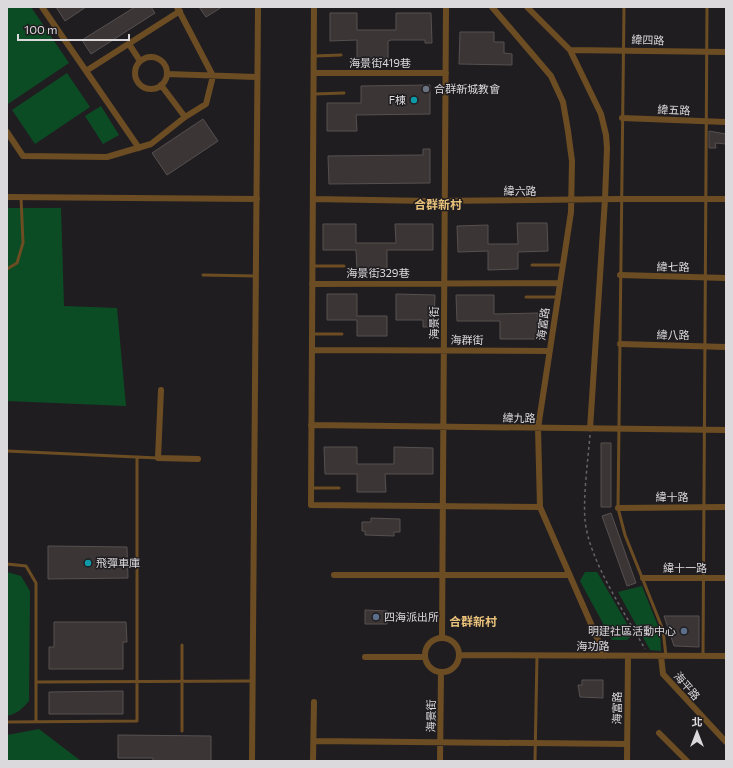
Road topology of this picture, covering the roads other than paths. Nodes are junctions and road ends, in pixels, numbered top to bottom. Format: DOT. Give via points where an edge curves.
graph roads {
  1 [pos="42,7"];
  2 [pos="258,7"];
  3 [pos="314,7"];
  4 [pos="446,7"];
  5 [pos="492,7"];
  6 [pos="527,7"];
  7 [pos="624,7"];
  8 [pos="707,7"];
  9 [pos="179,9"];
  10 [pos="129,44"];
  11 [pos="623,49"];
  12 [pos="570,50"];
  13 [pos="707,51"];
  14 [pos="726,52"];
  15 [pos="341,55"];
  16 [pos="314,56"];
  17 [pos="140,61"];
  18 [pos="86,71"];
  19 [pos="314,73"];
  20 [pos="446,73"];
  21 [pos="167,74"];
  22 [pos="212,76"];
  23 [pos="257,77"];
  24 [pos="161,86"];
  25 [pos="344,93"];
  26 [pos="314,94"];
  27 [pos="185,117"];
  28 [pos="622,118"];
  29 [pos="705,122"];
  30 [pos="726,122"];
  31 [pos="7,132"];
  32 [pos="139,148"];
  33 [pos="7,197"];
  34 [pos="21,198"];
  35 [pos="257,199"];
  36 [pos="313,199"];
  37 [pos="605,199"];
  38 [pos="621,199"];
  39 [pos="706,199"];
  40 [pos="726,199"];
  41 [pos="572,200"];
  42 [pos="444,201"];
  43 [pos="532,265"];
  44 [pos="562,265"];
  45 [pos="312,266"];
  46 [pos="344,266"];
  47 [pos="7,269"];
  48 [pos="203,275"];
  49 [pos="620,275"];
  50 [pos="256,276"];
  51 [pos="705,277"];
  52 [pos="726,278"];
  53 [pos="444,283"];
  54 [pos="312,284"];
  55 [pos="559,284"];
  56 [pos="526,297"];
  57 [pos="557,297"];
  58 [pos="312,334"];
  59 [pos="342,334"];
  60 [pos="620,344"];
  61 [pos="705,346"];
  62 [pos="726,346"];
  63 [pos="312,350"];
  64 [pos="444,350"];
  65 [pos="549,351"];
  66 [pos="161,390"];
  67 [pos="311,425"];
  68 [pos="444,427"];
  69 [pos="538,428"];
  70 [pos="590,429"];
  71 [pos="619,430"];
  72 [pos="706,430"];
  73 [pos="726,430"];
  74 [pos="7,451"];
  75 [pos="137,457"];
  76 [pos="158,458"];
  77 [pos="198,459"];
  78 [pos="311,488"];
  79 [pos="339,488"];
  80 [pos="442,507"];
  81 [pos="540,507"];
  82 [pos="703,507"];
  83 [pos="726,507"];
  84 [pos="618,508"];
  85 [pos="7,564"];
  86 [pos="334,575"];
  87 [pos="442,575"];
  88 [pos="569,575"];
  89 [pos="643,578"];
  90 [pos="704,578"];
  91 [pos="726,578"];
  92 [pos="442,638"];
  93 [pos="182,645"];
  94 [pos="459,655"];
  95 [pos="537,655"];
  96 [pos="605,656"];
  97 [pos="628,656"];
  98 [pos="663,656"];
  99 [pos="704,656"];
  100 [pos="726,656"];
  101 [pos="365,657"];
  102 [pos="425,657"];
  103 [pos="441,672"];
  104 [pos="253,681"];
  105 [pos="36,682"];
  106 [pos="137,682"];
  107 [pos="182,682"];
  108 [pos="314,702"];
  109 [pos="7,722"];
  110 [pos="36,722"];
  111 [pos="182,731"];
  112 [pos="659,733"];
  113 [pos="314,741"];
  114 [pos="440,742"];
  115 [pos="726,742"];
  116 [pos="535,743"];
  117 [pos="627,744"];
  118 [pos="252,761"];
  119 [pos="313,761"];
  120 [pos="440,761"];
  121 [pos="535,761"];
  122 [pos="627,761"];
  123 [pos="688,761"];
  1 -- 18 [label="street"];
  2 -- 23 [label="street"];
  3 -- 16 [label="street"];
  4 -- 20 [label="street, 海景街"];
  5 -- 41 [label="street, 海富路" via="542,64 557,88 568,131 572,161"];
  6 -- 12 [label="street"];
  7 -- 11 [label="lane"];
  8 -- 13 [label="lane"];
  9 -- 10 [label="street"];
  9 -- 22 [label="street"];
  10 -- 17 [label="street"];
  10 -- 18 [label="street"];
  11 -- 12 [label="street, 緯四路"];
  11 -- 13 [label="street, 緯四路"];
  11 -- 28 [label="lane"];
  12 -- 37 [label="street" via="601,114 606,135"];
  13 -- 14 [label="street, 緯四路"];
  13 -- 29 [label="lane"];
  15 -- 16 [label="lane"];
  16 -- 19 [label="street"];
  17 -- 21 [label="street" via="156,57 164,64"];
  17 -- 24 [label="street" via="134,74 138,84 147,89"];
  18 -- 32 [label="street"];
  19 -- 20 [label="street, 海景街419巷"];
  19 -- 26 [label="street"];
  20 -- 42 [label="street, 海景街"];
  21 -- 22 [label="street"];
  21 -- 24 [label="street"];
  22 -- 23 [label="street"];
  22 -- 27 [label="street" via="206,104"];
  23 -- 35 [label="street"];
  24 -- 27 [label="street"];
  25 -- 26 [label="lane"];
  26 -- 36 [label="street"];
  27 -- 32 [label="street" via="151,144"];
  28 -- 29 [label="street, 緯五路"];
  28 -- 38 [label="lane"];
  29 -- 30 [label="street, 緯五路"];
  29 -- 39 [label="lane"];
  31 -- 32 [label="street" via="23,156 107,157"];
  33 -- 34 [label="street"];
  34 -- 35 [label="street"];
  34 -- 47 [label="lane" via="23,243 18,263"];
  35 -- 50 [label="street"];
  36 -- 42 [label="street, 緯六路"];
  36 -- 45 [label="street"];
  37 -- 38 [label="street, 緯六路"];
  37 -- 41 [label="street, 緯六路"];
  37 -- 70 [label="street"];
  38 -- 39 [label="street, 緯六路"];
  38 -- 49 [label="lane"];
  39 -- 40 [label="street, 緯六路"];
  39 -- 51 [label="lane"];
  41 -- 42 [label="street, 緯六路"];
  41 -- 44 [label="street, 海富路"];
  42 -- 53 [label="street, 海景街"];
  43 -- 44 [label="lane"];
  44 -- 55 [label="street, 海富路"];
  45 -- 46 [label="lane"];
  45 -- 54 [label="street"];
  48 -- 50 [label="lane"];
  49 -- 51 [label="street, 緯七路"];
  49 -- 60 [label="lane"];
  50 -- 104 [label="street"];
  51 -- 52 [label="street, 緯七路"];
  51 -- 61 [label="lane"];
  53 -- 54 [label="street, 海景街329巷"];
  53 -- 55 [label="street, 海景街329巷"];
  53 -- 64 [label="street, 海景街"];
  54 -- 58 [label="street"];
  55 -- 57 [label="street, 海富路"];
  56 -- 57 [label="lane"];
  57 -- 65 [label="street, 海富路"];
  58 -- 59 [label="lane"];
  58 -- 63 [label="street"];
  60 -- 61 [label="street, 緯八路"];
  60 -- 71 [label="lane"];
  61 -- 62 [label="street, 緯八路"];
  61 -- 72 [label="lane"];
  63 -- 64 [label="street, 海群街"];
  63 -- 67 [label="street"];
  64 -- 65 [label="street, 海群街"];
  64 -- 68 [label="street, 海景街"];
  65 -- 69 [label="street, 海富路"];
  66 -- 76 [label="street"];
  67 -- 68 [label="street, 緯九路"];
  67 -- 78 [label="street"];
  68 -- 69 [label="street, 緯九路"];
  68 -- 80 [label="street, 海景街"];
  69 -- 70 [label="street, 緯九路"];
  69 -- 81 [label="street, 海富路"];
  70 -- 71 [label="street, 緯九路"];
  71 -- 72 [label="street, 緯九路"];
  71 -- 84 [label="lane"];
  72 -- 73 [label="street, 緯九路"];
  72 -- 82 [label="lane"];
  74 -- 75 [label="lane"];
  75 -- 76 [label="lane"];
  75 -- 106 [label="lane"];
  76 -- 77 [label="street"];
  78 -- 79 [label="lane"];
  78 -- 80 [label="street" via="312,505"];
  80 -- 81 [label="street"];
  80 -- 87 [label="street, 海景街"];
  81 -- 88 [label="street, 海富路"];
  82 -- 83 [label="street, 緯十路"];
  82 -- 84 [label="street, 緯十路"];
  82 -- 90 [label="lane"];
  84 -- 89 [label="lane" via="625,536"];
  85 -- 105 [label="lane" via="26,566 36,583"];
  86 -- 87 [label="street"];
  87 -- 88 [label="street"];
  87 -- 92 [label="street, 海景街"];
  88 -- 96 [label="street, 海富路"];
  89 -- 90 [label="street, 緯十一路"];
  89 -- 98 [label="lane" via="663,630"];
  90 -- 91 [label="street, 緯十一路"];
  90 -- 99 [label="lane"];
  92 -- 94 [label="street" via="456,645"];
  92 -- 102 [label="street" via="431,642"];
  93 -- 107 [label="lane"];
  94 -- 95 [label="street, 海功路"];
  94 -- 103 [label="street" via="452,669"];
  95 -- 96 [label="street, 海功路"];
  95 -- 116 [label="lane"];
  96 -- 97 [label="street, 海功路"];
  97 -- 98 [label="street, 海功路"];
  97 -- 117 [label="street, 海富路"];
  98 -- 99 [label="street, 海功路"];
  98 -- 115 [label="street, 海平路" via="663,674"];
  99 -- 100 [label="street, 海功路"];
  101 -- 102 [label="street"];
  102 -- 103 [label="street" via="432,669"];
  103 -- 114 [label="street, 海景街"];
  104 -- 107 [label="lane"];
  104 -- 118 [label="street"];
  105 -- 106 [label="lane"];
  105 -- 110 [label="lane"];
  106 -- 107 [label="lane"];
  106 -- 110 [label="lane" via="137,721"];
  107 -- 111 [label="lane"];
  108 -- 113 [label="street"];
  109 -- 110 [label="lane"];
  112 -- 123 [label="street"];
  113 -- 114 [label="street"];
  113 -- 119 [label="street"];
  114 -- 116 [label="street"];
  114 -- 120 [label="street, 海景街"];
  116 -- 117 [label="street"];
  116 -- 121 [label="lane"];
  117 -- 122 [label="street, 海富路"];
}
